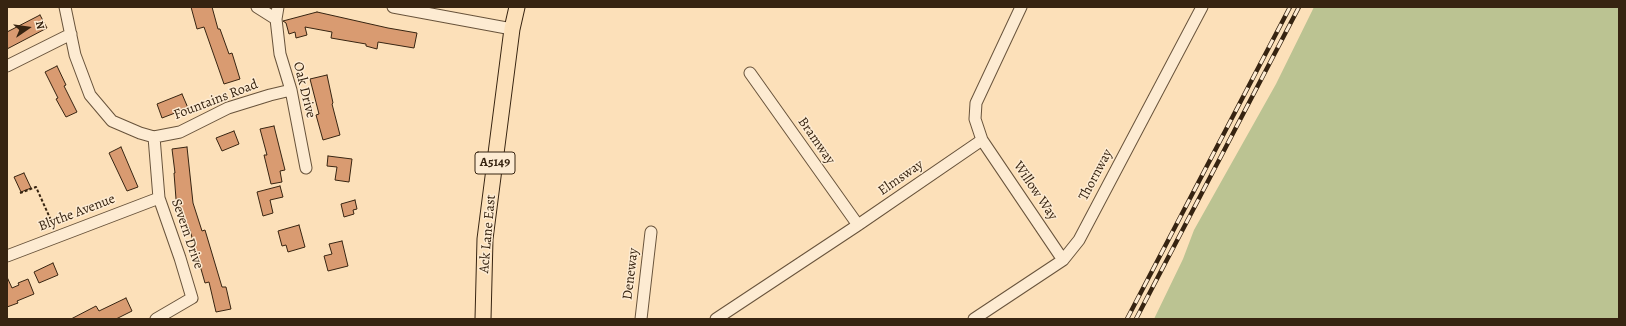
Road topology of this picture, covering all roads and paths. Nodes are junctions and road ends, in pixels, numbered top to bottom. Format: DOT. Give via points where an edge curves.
graph roads {
  1 [pos="65,7"];
  2 [pos="257,7"];
  3 [pos="278,7"];
  4 [pos="393,7"];
  5 [pos="517,7"];
  6 [pos="1021,7"];
  7 [pos="1202,7"];
  8 [pos="276,18"];
  9 [pos="512,29"];
  10 [pos="71,34"];
  11 [pos="7,66"];
  12 [pos="750,73"];
  13 [pos="291,90"];
  14 [pos="154,137"];
  15 [pos="982,140"];
  16 [pos="306,168"];
  17 [pos="20,194"];
  18 [pos="159,198"];
  19 [pos="858,226"];
  20 [pos="651,232"];
  21 [pos="58,236"];
  22 [pos="7,256"];
  23 [pos="1063,260"];
  24 [pos="156,319"];
  25 [pos="483,319"];
  26 [pos="641,319"];
  27 [pos="716,319"];
  28 [pos="974,319"];
  1 -- 10 [label="street"];
  2 -- 8 [label="street"];
  3 -- 8 [label="street, Oak Drive"];
  4 -- 9 [label="street"];
  5 -- 9 [label="main road, Ack Lane East / A5149"];
  6 -- 15 [label="street" via="976,102 975,119"];
  7 -- 23 [label="street, Thornway" via="1079,240"];
  8 -- 13 [label="street, Oak Drive" via="280,54"];
  9 -- 25 [label="main road, Ack Lane East / A5149" via="485,238"];
  10 -- 11 [label="street"];
  10 -- 14 [label="street" via="75,55 90,95 112,121"];
  12 -- 19 [label="street, Bramway"];
  13 -- 14 [label="street, Fountains Road" via="228,108 180,132"];
  13 -- 16 [label="street, Oak Drive"];
  14 -- 18 [label="street, Severn Drive"];
  15 -- 19 [label="street, Elmsway"];
  15 -- 23 [label="street, Willow Way"];
  17 -- 21 [label="path" via="36,187"];
  18 -- 21 [label="street, Blythe Avenue"];
  18 -- 24 [label="street, Severn Drive" via="192,298"];
  19 -- 27 [label="street, Elmsway"];
  20 -- 26 [label="street, Deneway"];
  21 -- 22 [label="street, Blythe Avenue"];
  23 -- 28 [label="street, Thornway"];
}
